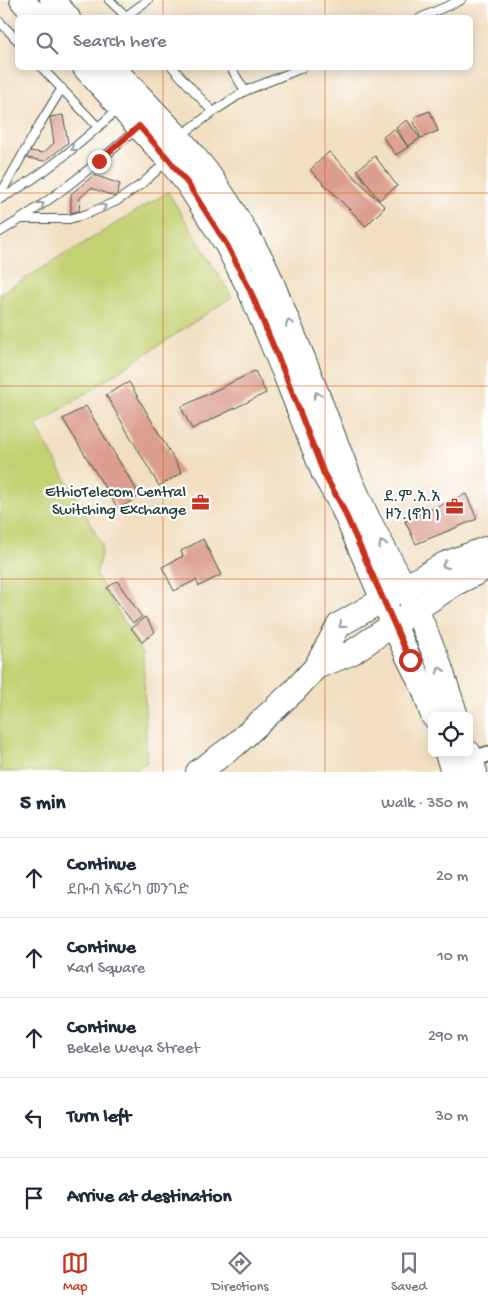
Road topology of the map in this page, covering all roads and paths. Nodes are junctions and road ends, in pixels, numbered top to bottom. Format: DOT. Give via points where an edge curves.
graph roads {
  1 [pos="22,0"];
  2 [pos="52,0"];
  3 [pos="109,0"];
  4 [pos="148,0"];
  5 [pos="461,0"];
  6 [pos="35,15"];
  7 [pos="65,15"];
  8 [pos="125,15"];
  9 [pos="129,15"];
  10 [pos="427,15"];
  11 [pos="0,22"];
  12 [pos="15,38"];
  13 [pos="44,70"];
  14 [pos="88,70"];
  15 [pos="114,70"];
  16 [pos="175,70"];
  17 [pos="232,70"];
  18 [pos="297,70"];
  19 [pos="62,88"];
  20 [pos="245,91"];
  21 [pos="128,99"];
  22 [pos="213,112"];
  23 [pos="139,126"];
  24 [pos="98,127"];
  25 [pos="178,137"];
  26 [pos="169,160"];
  27 [pos="0,195"];
  28 [pos="0,199"];
  29 [pos="22,219"];
  30 [pos="0,232"];
  31 [pos="488,548"];
  32 [pos="488,567"];
  33 [pos="404,587"];
  34 [pos="383,599"];
  35 [pos="416,609"];
  36 [pos="394,624"];
  37 [pos="316,667"];
  38 [pos="433,712"];
  39 [pos="455,712"];
  40 [pos="198,772"];
  1 -- 6 [label="main road"];
  2 -- 7 [label="main road"];
  3 -- 8 [label="lane"];
  4 -- 9 [label="lane"];
  5 -- 10 [label="lane"];
  11 -- 12 [label="lane"];
  13 -- 19 [label="lane"];
  14 -- 21 [label="main road"];
  15 -- 21 [label="main road"];
  16 -- 22 [label="lane"];
  17 -- 20 [label="lane"];
  18 -- 20 [label="lane"];
  19 -- 24 [label="lane"];
  19 -- 27 [label="lane"];
  20 -- 22 [label="lane"];
  21 -- 23 [label="main road"];
  21 -- 24 [label="lane"];
  21 -- 25 [label="main road"];
  22 -- 25 [label="lane"];
  23 -- 26 [label="main road"];
  29 -- 23 [label="lane, one-way" via="99,161"];
  24 -- 28 [label="lane, one-way" via="51,167"];
  33 -- 25 [label="main road, one-way" via="349,477 264,264 207,172"];
  29 -- 26 [label="lane, one-way" via="69,219 87,214 117,201"];
  26 -- 34 [label="main road" via="227,245 249,288 324,474 341,504"];
  29 -- 30 [label="lane"];
  31 -- 33 [label="main road, one-way" via="446,564"];
  32 -- 35 [label="main road"];
  33 -- 34 [label="main road"];
  33 -- 35 [label="main road"];
  34 -- 36 [label="main road"];
  34 -- 37 [label="main road, one-way" via="339,625"];
  35 -- 36 [label="main road"];
  39 -- 35 [label="main road, one-way"];
  36 -- 37 [label="main road" via="351,653"];
  36 -- 38 [label="main road"];
  37 -- 40 [label="main road" via="235,744"];
}
